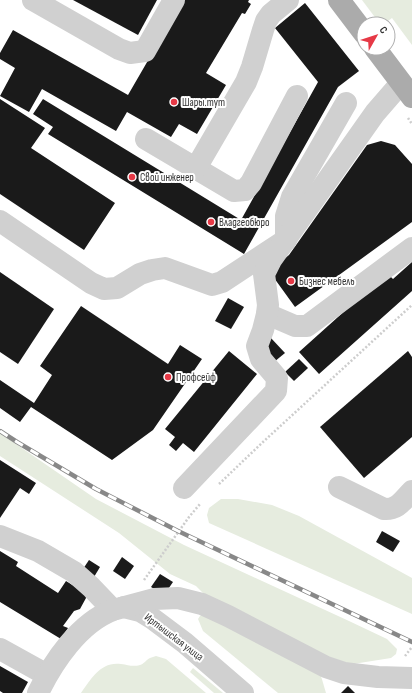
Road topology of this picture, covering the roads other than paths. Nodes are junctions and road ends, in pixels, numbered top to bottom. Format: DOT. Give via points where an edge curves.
graph roads {
  1 [pos="33,0"];
  2 [pos="174,0"];
  3 [pos="288,0"];
  4 [pos="339,0"];
  5 [pos="356,22"];
  6 [pos="381,56"];
  7 [pos="407,90"];
  8 [pos="297,96"];
  9 [pos="346,103"];
  10 [pos="146,140"];
  11 [pos="196,168"];
  12 [pos="0,221"];
  13 [pos="286,240"];
  14 [pos="412,248"];
  15 [pos="267,314"];
  16 [pos="339,487"];
  17 [pos="184,488"];
  18 [pos="412,490"];
  19 [pos="0,536"];
  20 [pos="118,608"];
  21 [pos="0,649"];
  22 [pos="398,683"];
  23 [pos="42,684"];
  24 [pos="243,693"];
  1 -- 2 [label="street" via="130,53 145,51"];
  3 -- 11 [label="street" via="266,21 246,82"];
  4 -- 5 [label="main road"];
  6 -- 7 [label="main road"];
  7 -- 13 [label="street" via="375,113"];
  8 -- 11 [label="street" via="245,190 234,191"];
  9 -- 13 [label="street" via="292,197 286,216"];
  10 -- 11 [label="street"];
  12 -- 13 [label="street" via="104,289 117,288 140,274 165,268 212,285 222,282"];
  13 -- 15 [label="street" via="264,274"];
  14 -- 15 [label="street" via="307,326 295,326"];
  15 -- 17 [label="street" via="258,346 261,359 277,378 276,391"];
  16 -- 18 [label="street" via="384,509 397,507"];
  19 -- 20 [label="street" via="38,551 74,572"];
  20 -- 22 [label="street" via="154,599 178,598 202,604 326,667"];
  20 -- 23 [label="street" via="106,612 83,629"];
  20 -- 24 [label="street, Иртышская улица" via="140,611 158,623 186,643"];
  21 -- 23 [label="street"];
}
